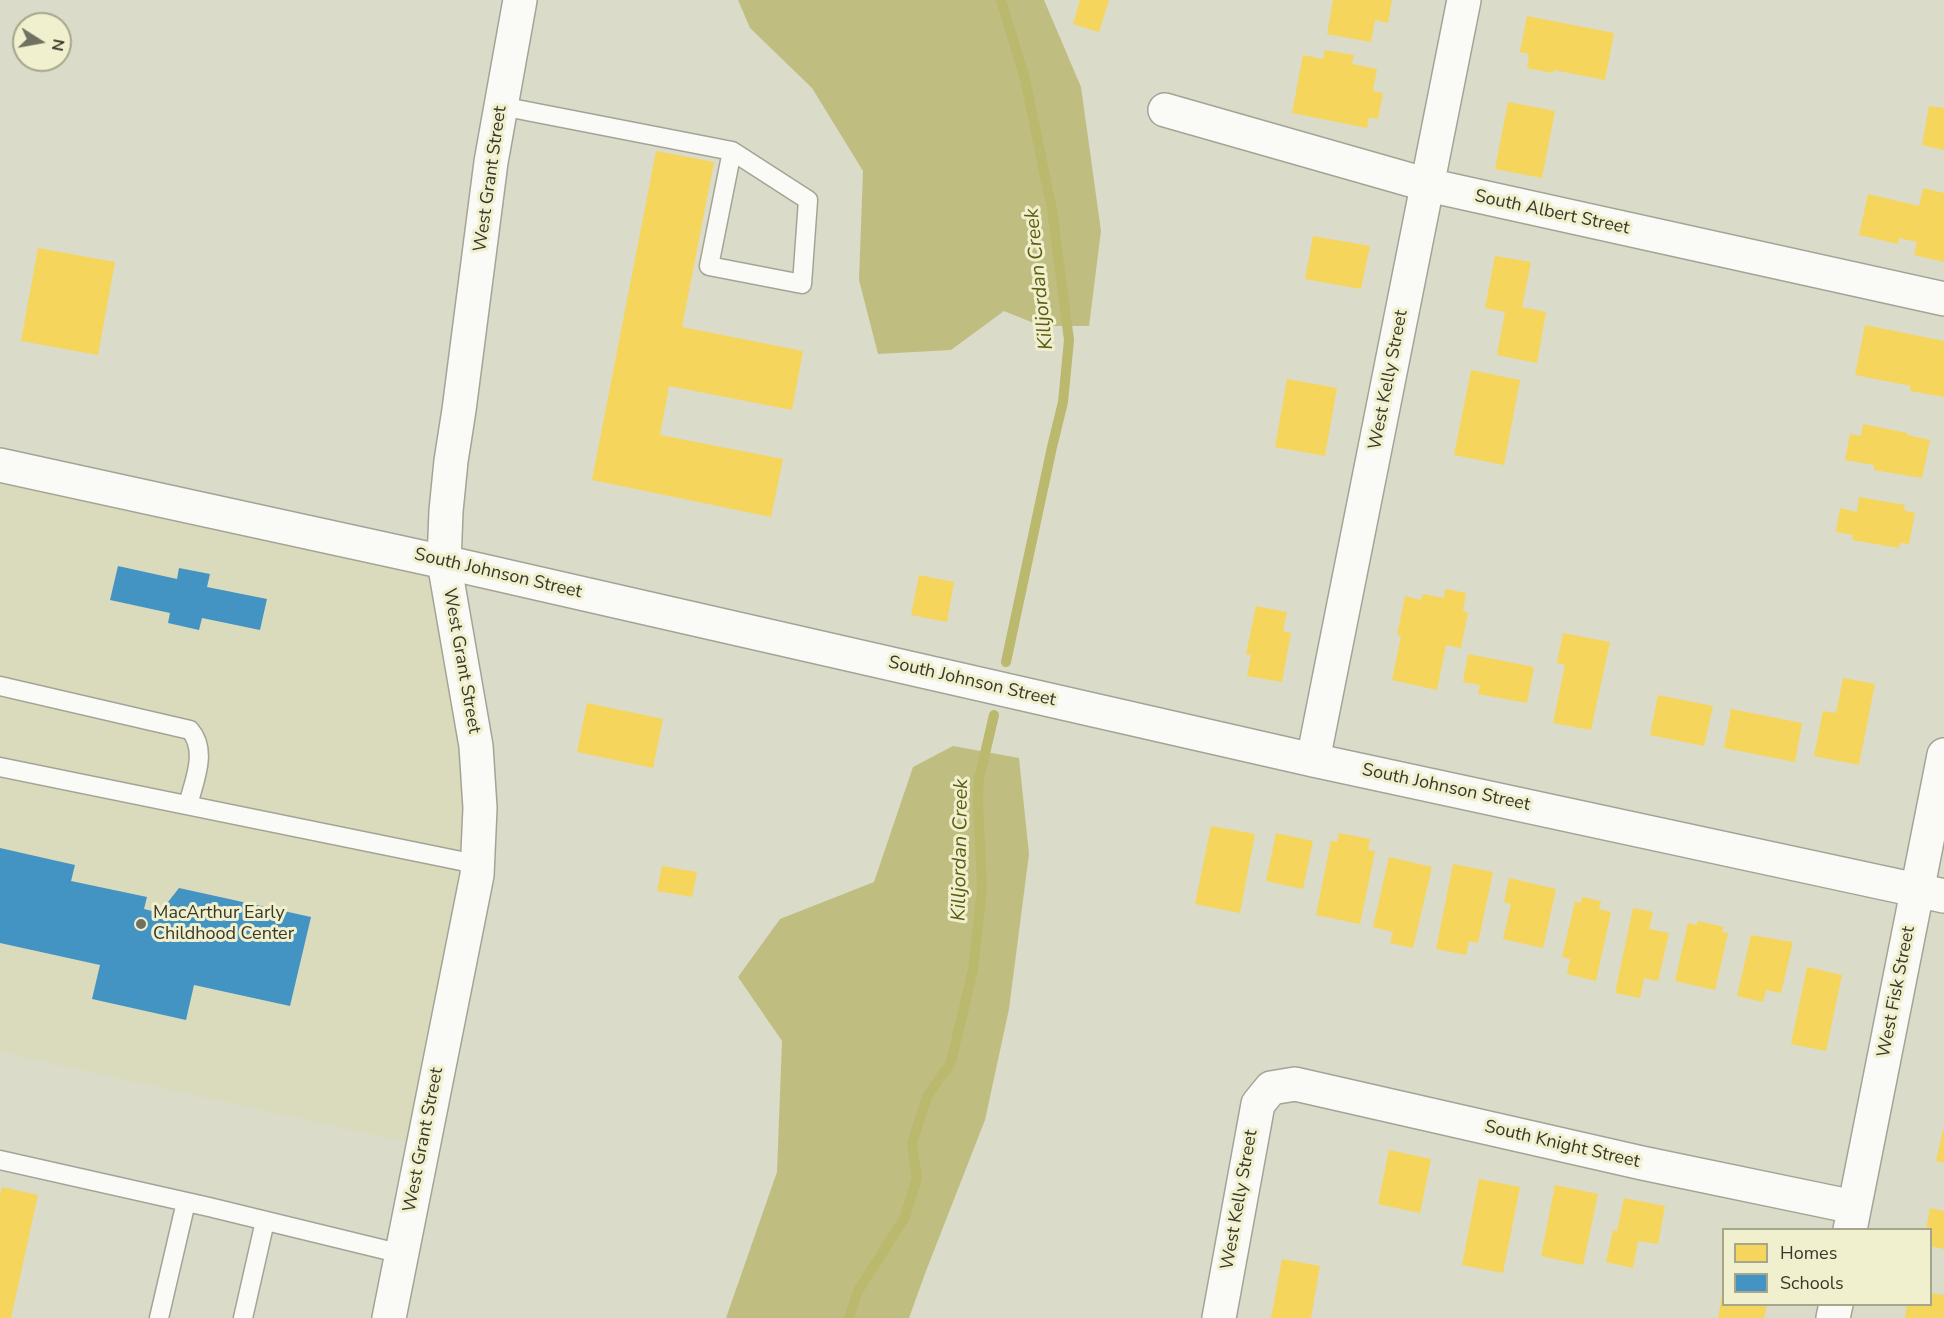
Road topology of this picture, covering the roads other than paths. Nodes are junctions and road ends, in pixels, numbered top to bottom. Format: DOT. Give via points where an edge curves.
graph roads {
  1 [pos="520,0"];
  2 [pos="1464,0"];
  3 [pos="501,106"];
  4 [pos="1165,110"];
  5 [pos="732,151"];
  6 [pos="1428,185"];
  7 [pos="1944,299"];
  8 [pos="0,465"];
  9 [pos="444,562"];
  10 [pos="0,686"];
  11 [pos="1944,754"];
  12 [pos="1313,760"];
  13 [pos="0,767"];
  14 [pos="188,805"];
  15 [pos="478,859"];
  16 [pos="1931,893"];
  17 [pos="1271,1088"];
  18 [pos="0,1160"];
  19 [pos="186,1202"];
  20 [pos="1852,1218"];
  21 [pos="265,1221"];
  22 [pos="402,1254"];
  23 [pos="159,1318"];
  24 [pos="243,1318"];
  25 [pos="389,1318"];
  26 [pos="1219,1318"];
  1 -- 3 [label="street, West Grant Street"];
  2 -- 6 [label="street, West Kelly Street"];
  3 -- 5 [label="lane"];
  3 -- 9 [label="street, West Grant Street" via="451,461"];
  4 -- 6 [label="street, South Albert Street"];
  5 -- 5 [label="lane" via="808,200 802,284 710,266"];
  6 -- 7 [label="street, South Albert Street"];
  6 -- 12 [label="street, West Kelly Street"];
  8 -- 9 [label="street, South Johnson Street"];
  9 -- 12 [label="street, South Johnson Street"];
  9 -- 15 [label="street, West Grant Street" via="476,746"];
  10 -- 14 [label="lane" via="190,730 197,739 200,756"];
  11 -- 16 [label="street, West Fisk Street"];
  12 -- 16 [label="street, South Johnson Street"];
  13 -- 14 [label="lane"];
  14 -- 15 [label="lane" via="466,862"];
  15 -- 22 [label="street, West Grant Street"];
  16 -- 20 [label="street, West Fisk Street"];
  17 -- 20 [label="street, South Knight Street" via="1295,1084 1642,1163"];
  17 -- 26 [label="street, West Kelly Street" via="1258,1104"];
  18 -- 19 [label="lane"];
  19 -- 21 [label="lane"];
  19 -- 23 [label="lane"];
  21 -- 22 [label="lane"];
  21 -- 24 [label="lane"];
  22 -- 25 [label="street, West Grant Street"];
}
